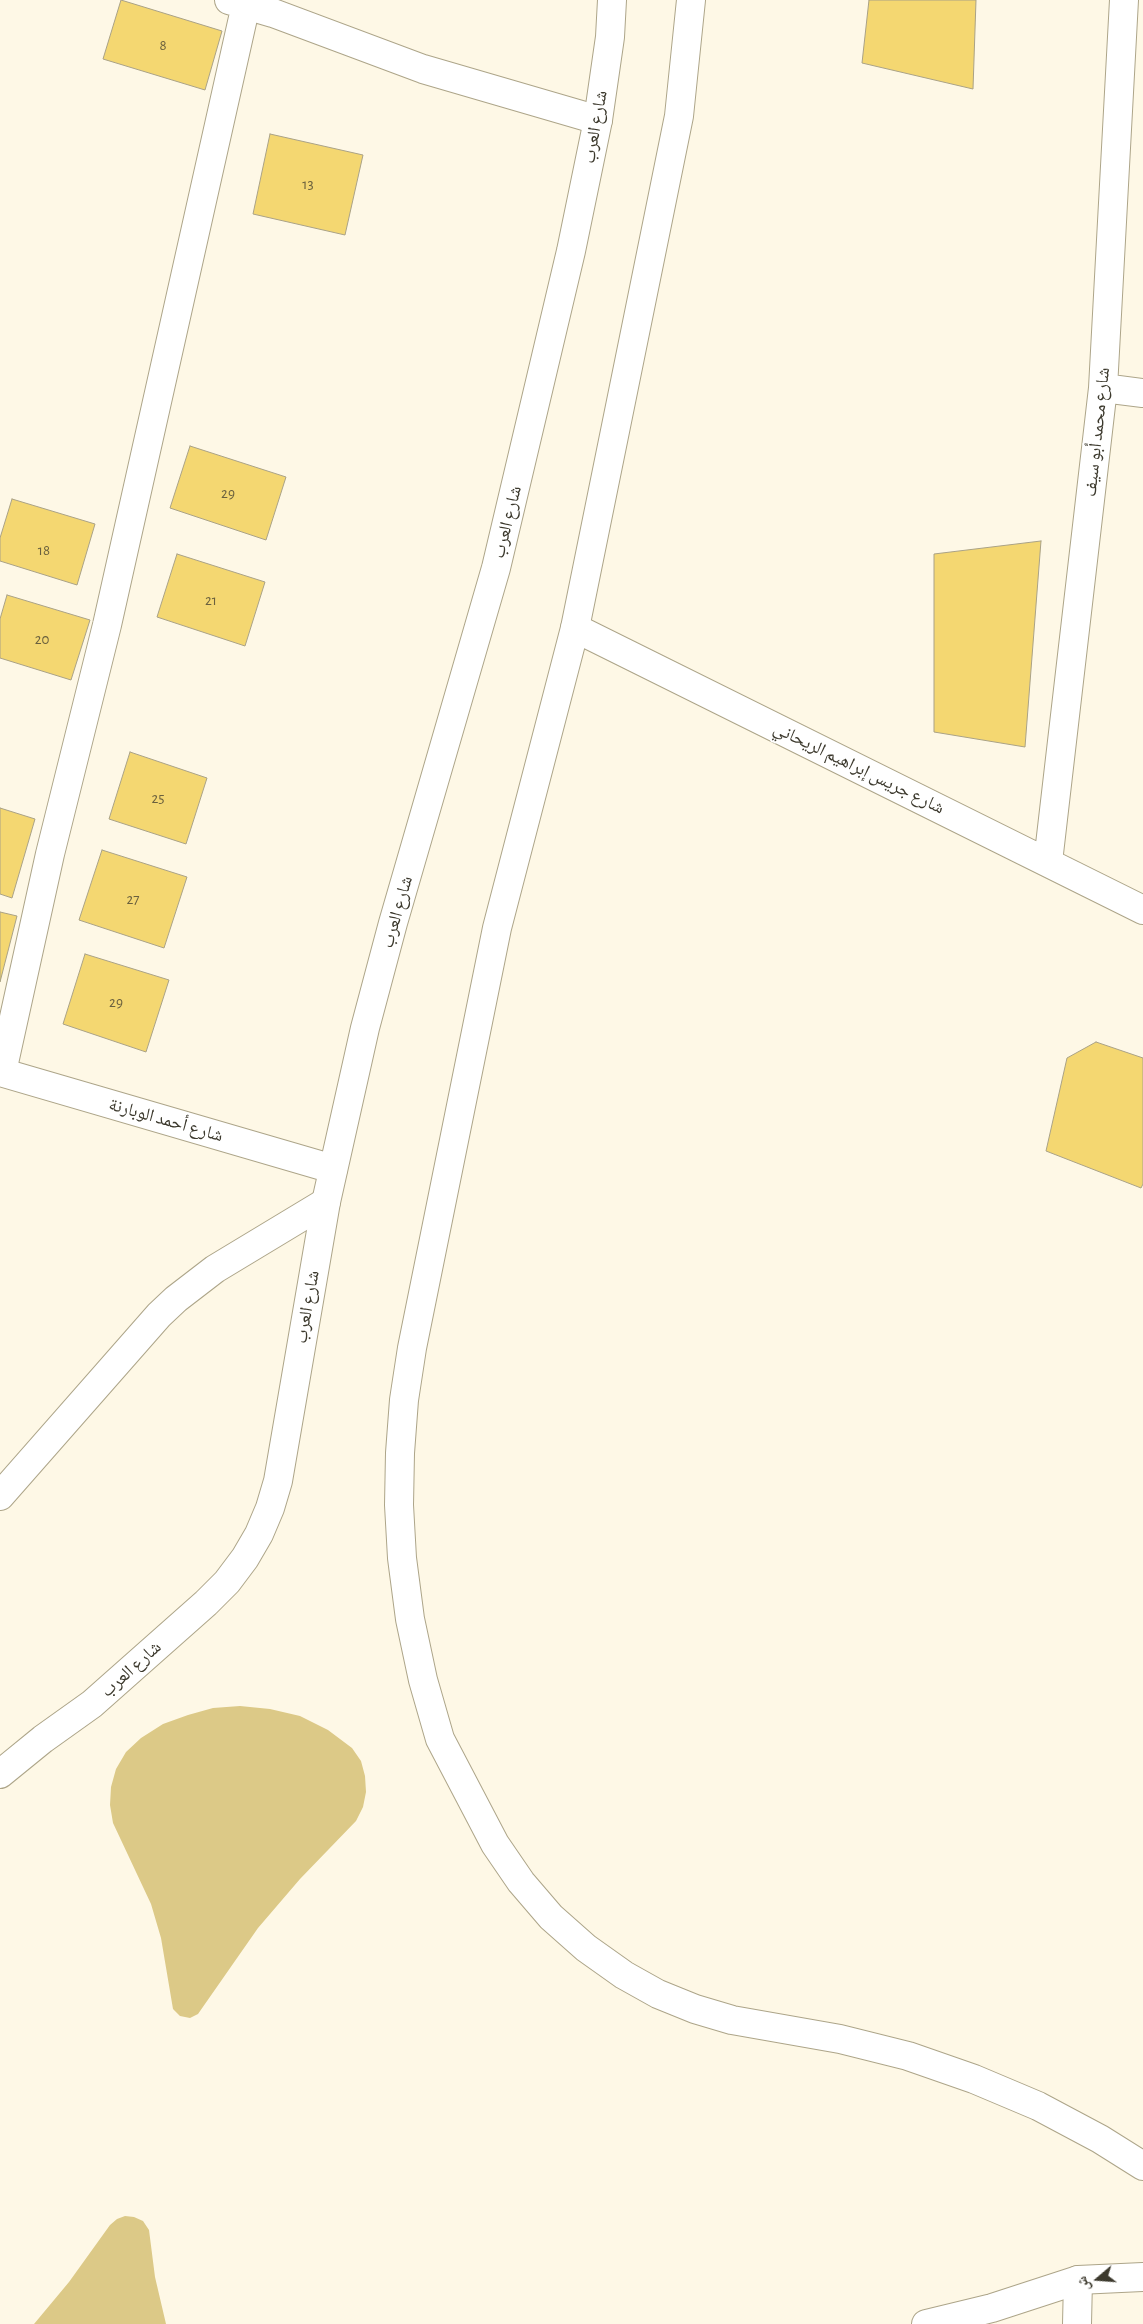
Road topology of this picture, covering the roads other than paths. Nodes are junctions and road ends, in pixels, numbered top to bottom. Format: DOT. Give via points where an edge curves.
graph roads {
  1 [pos="612,0"];
  2 [pos="691,0"];
  3 [pos="1124,0"];
  4 [pos="240,1"];
  5 [pos="598,120"];
  6 [pos="1103,388"];
  7 [pos="1143,393"];
  8 [pos="575,628"];
  9 [pos="1048,862"];
  10 [pos="1143,910"];
  11 [pos="1,1072"];
  12 [pos="333,1169"];
  13 [pos="326,1202"];
  14 [pos="0,1496"];
  15 [pos="0,1774"];
  16 [pos="1143,2166"];
  17 [pos="1143,2277"];
  18 [pos="1078,2280"];
  19 [pos="926,2324"];
  20 [pos="1077,2324"];
  1 -- 5 [label="main road, شارع العرب"];
  2 -- 8 [label="main road" via="680,116"];
  3 -- 6 [label="main road, شارع محمد أبو سيف"];
  4 -- 5 [label="main road" via="422,69"];
  4 -- 11 [label="main road" via="109,615"];
  5 -- 12 [label="main road, شارع العرب" via="571,251 498,558 390,932"];
  6 -- 7 [label="main road"];
  6 -- 9 [label="main road, شارع محمد أبو سيف"];
  8 -- 9 [label="main road, شارع جريس إبراهيم الريحاني"];
  8 -- 16 [label="main road" via="497,928 404,1400 400,1479 402,1558 412,1628 440,1739 495,1844 521,1882 551,1918 624,1975 694,2009 732,2020 840,2039 908,2056 974,2079 1038,2106"];
  9 -- 10 [label="main road, شارع جريس إبراهيم الريحاني"];
  11 -- 12 [label="main road, شارع أحمد الوبارنة"];
  12 -- 13 [label="main road, شارع العرب"];
  13 -- 14 [label="main road" via="215,1269 159,1315"];
  13 -- 15 [label="main road, شارع العرب" via="278,1481 259,1534 227,1582 206,1603 92,1704 43,1738"];
  17 -- 18 [label="main road"];
  18 -- 19 [label="main road" via="992,2308"];
  18 -- 20 [label="main road"];
}
